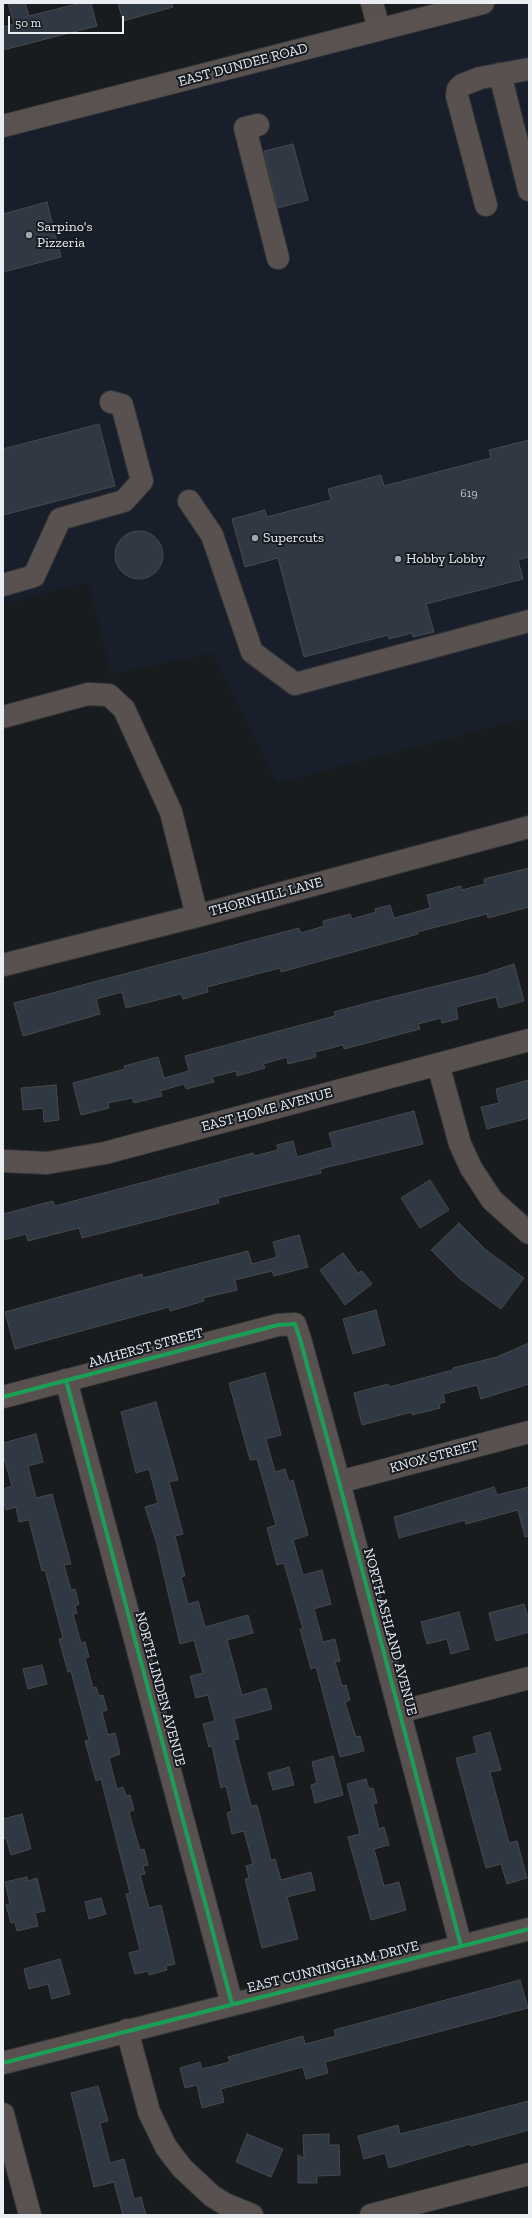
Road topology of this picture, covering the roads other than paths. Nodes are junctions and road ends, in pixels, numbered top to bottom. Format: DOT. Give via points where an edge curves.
graph roads {
  1 [pos="372,3"];
  2 [pos="483,3"];
  3 [pos="379,29"];
  4 [pos="529,69"];
  5 [pos="500,74"];
  6 [pos="258,125"];
  7 [pos="3,126"];
  8 [pos="529,190"];
  9 [pos="486,205"];
  10 [pos="278,258"];
  11 [pos="111,402"];
  12 [pos="190,501"];
  13 [pos="3,585"];
  14 [pos="529,621"];
  15 [pos="3,717"];
  16 [pos="529,827"];
  17 [pos="197,916"];
  18 [pos="4,960"];
  19 [pos="529,1040"];
  20 [pos="438,1064"];
  21 [pos="3,1161"];
  22 [pos="529,1233"];
  23 [pos="294,1324"];
  24 [pos="66,1380"];
  25 [pos="3,1397"];
  26 [pos="529,1432"];
  27 [pos="339,1482"];
  28 [pos="529,1678"];
  29 [pos="399,1712"];
  30 [pos="529,1929"];
  31 [pos="461,1946"];
  32 [pos="232,2004"];
  33 [pos="128,2030"];
  34 [pos="3,2063"];
  35 [pos="3,2114"];
  36 [pos="529,2174"];
  37 [pos="30,2215"];
  38 [pos="252,2215"];
  39 [pos="370,2215"];
  1 -- 3 [label="street"];
  2 -- 3 [label="main road, EAST DUNDEE ROAD"];
  3 -- 7 [label="main road, EAST DUNDEE ROAD"];
  4 -- 5 [label="street"];
  5 -- 8 [label="street"];
  5 -- 9 [label="street" via="462,85 457,96"];
  6 -- 10 [label="street" via="245,128"];
  11 -- 13 [label="street" via="122,405 142,481 124,501 60,519 34,576"];
  12 -- 14 [label="street" via="212,535 252,652 295,684"];
  15 -- 17 [label="street" via="88,694 109,695 124,709 171,812"];
  16 -- 17 [label="street, THORNHILL LANE"];
  17 -- 18 [label="street, THORNHILL LANE"];
  19 -- 20 [label="street, EAST HOME AVENUE"];
  20 -- 21 [label="street, EAST HOME AVENUE" via="105,1153 47,1163"];
  20 -- 22 [label="street" via="460,1144 470,1168 492,1200"];
  23 -- 24 [label="street, AMHERST STREET" via="278,1325"];
  23 -- 27 [label="street, NORTH ASHLAND AVENUE"];
  24 -- 25 [label="street, AMHERST STREET"];
  24 -- 32 [label="street, NORTH LINDEN AVENUE"];
  26 -- 27 [label="street, KNOX STREET"];
  27 -- 29 [label="street, NORTH ASHLAND AVENUE"];
  28 -- 29 [label="street"];
  29 -- 31 [label="street, NORTH ASHLAND AVENUE"];
  30 -- 31 [label="street, EAST CUNNINGHAM DRIVE"];
  31 -- 32 [label="street, EAST CUNNINGHAM DRIVE"];
  32 -- 33 [label="street, EAST CUNNINGHAM DRIVE"];
  33 -- 34 [label="street, EAST CUNNINGHAM DRIVE"];
  33 -- 38 [label="street" via="149,2112 166,2147 182,2168 212,2196"];
  35 -- 37 [label="main road"];
  36 -- 39 [label="street"];
}
